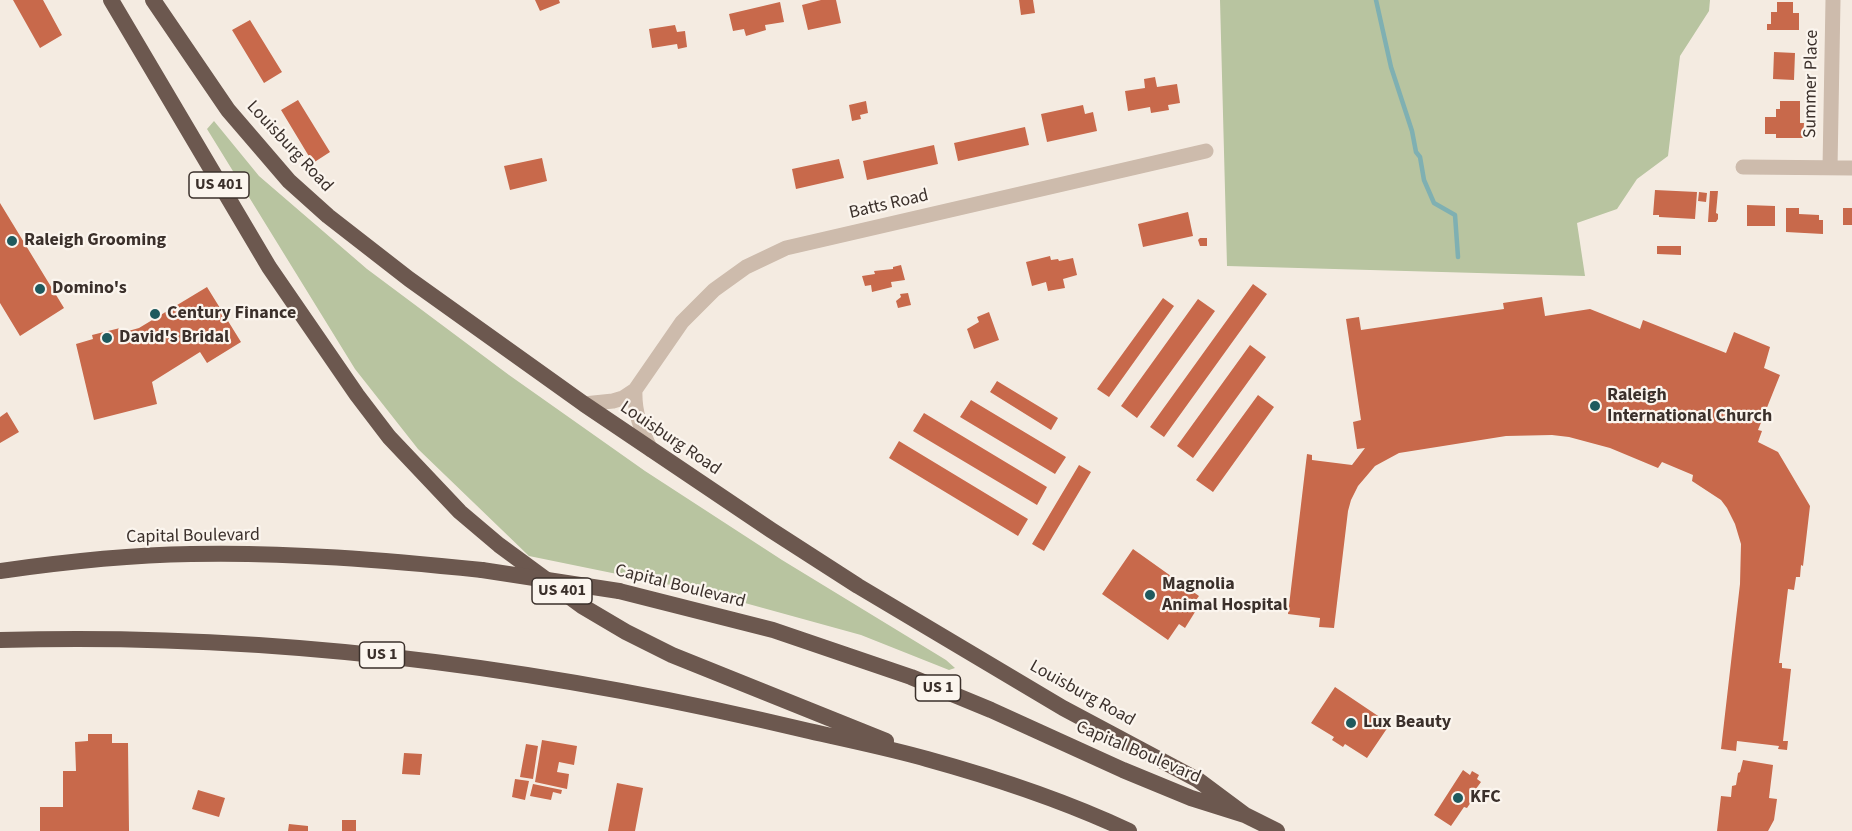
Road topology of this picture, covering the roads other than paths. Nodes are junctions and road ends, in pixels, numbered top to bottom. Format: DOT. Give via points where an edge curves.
graph roads {
  1 [pos="111,0"];
  2 [pos="153,0"];
  3 [pos="1833,0"];
  4 [pos="1206,152"];
  5 [pos="1743,167"];
  6 [pos="1830,168"];
  7 [pos="1852,168"];
  8 [pos="635,390"];
  9 [pos="584,404"];
  10 [pos="651,450"];
  11 [pos="0,570"];
  12 [pos="0,640"];
  13 [pos="925,758"];
  14 [pos="1245,815"];
  15 [pos="1129,831"];
  16 [pos="1277,831"];
  1 -- 13 [label="highway, US 401" via="269,267 389,437 460,512 582,606 626,632 672,655"];
  2 -- 9 [label="highway, Louisburg Road / US 401" via="228,110 289,181 410,279"];
  3 -- 6 [label="street, Summer Place"];
  4 -- 8 [label="street, Batts Road" via="786,248 746,267 714,290 682,322"];
  5 -- 6 [label="street"];
  6 -- 7 [label="street"];
  8 -- 9 [label="street" via="613,401"];
  8 -- 10 [label="street" via="637,418"];
  9 -- 10 [label="highway, Louisburg Road / US 401"];
  10 -- 14 [label="highway, Louisburg Road / US 401" via="858,586 1063,708 1198,780"];
  11 -- 14 [label="highway, Capital Boulevard / US 1, bridge" via="191,554 355,558 482,570 620,591 773,630 911,677 1132,774"];
  12 -- 13 [label="highway, US 1" via="216,642 423,659 639,693"];
  13 -- 15 [label="highway, US 1"];
  14 -- 16 [label="highway, Capital Boulevard / US 1"];
}
